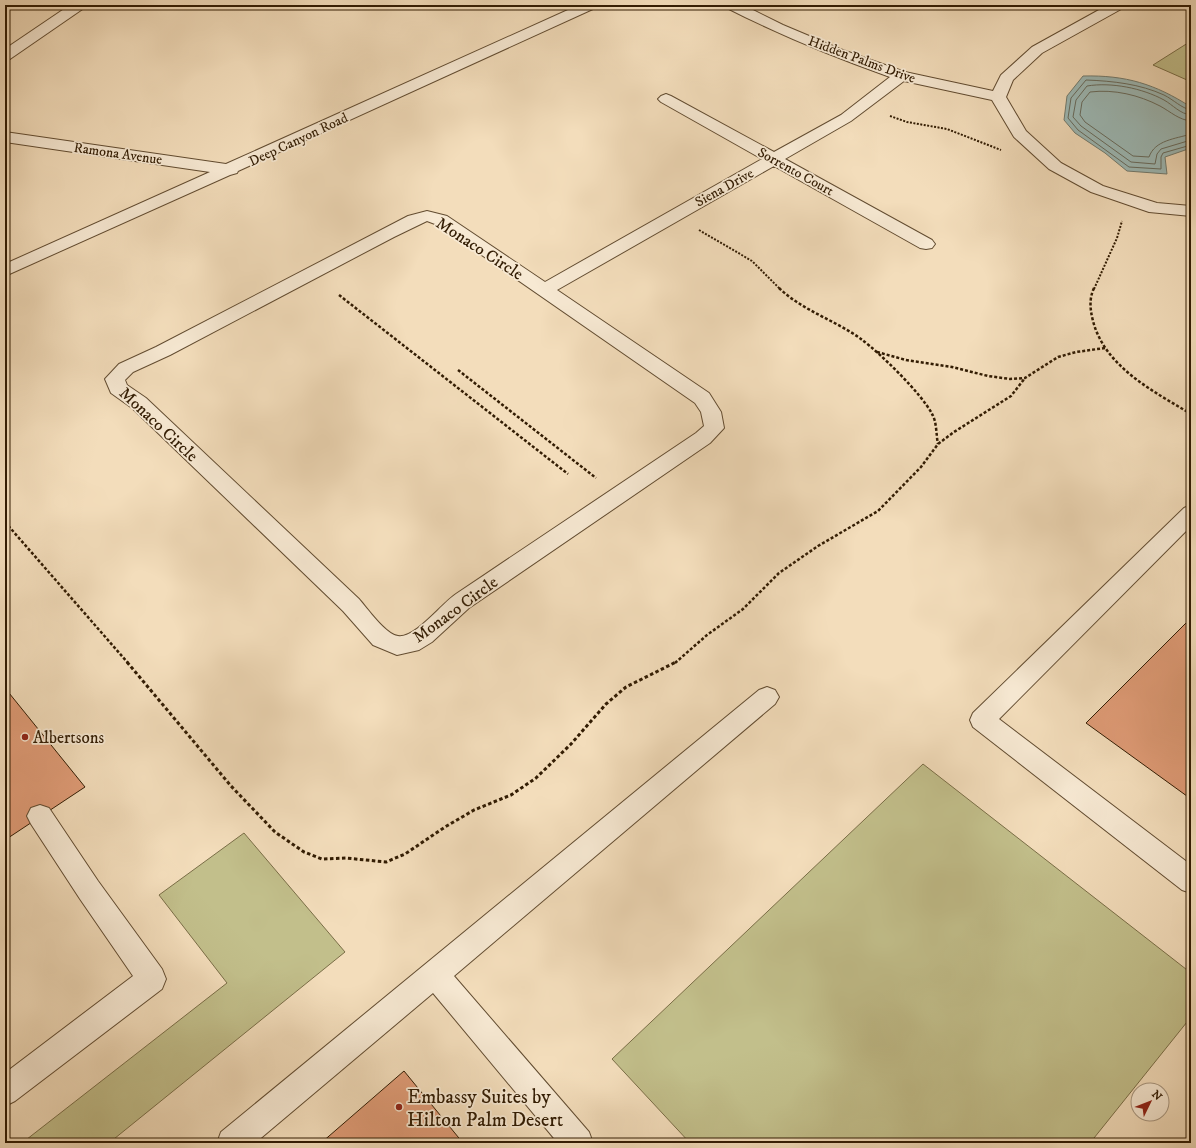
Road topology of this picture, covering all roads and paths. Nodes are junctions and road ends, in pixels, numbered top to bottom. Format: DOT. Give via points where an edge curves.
graph roads {
  1 [pos="79,5"];
  2 [pos="590,5"];
  3 [pos="732,5"];
  4 [pos="1118,5"];
  5 [pos="5,56"];
  6 [pos="901,76"];
  7 [pos="998,97"];
  8 [pos="666,99"];
  9 [pos="884,113"];
  10 [pos="5,137"];
  11 [pos="1006,151"];
  12 [pos="774,159"];
  13 [pos="231,170"];
  14 [pos="1191,211"];
  15 [pos="1123,216"];
  16 [pos="695,228"];
  17 [pos="926,244"];
  18 [pos="5,271"];
  19 [pos="543,290"];
  20 [pos="339,295"];
  21 [pos="1106,348"];
  22 [pos="876,352"];
  23 [pos="458,370"];
  24 [pos="1025,378"];
  25 [pos="1191,414"];
  26 [pos="938,444"];
  27 [pos="568,474"];
  28 [pos="600,481"];
  29 [pos="1191,514"];
  30 [pos="5,522"];
  31 [pos="768,697"];
  32 [pos="40,816"];
  33 [pos="1191,881"];
  34 [pos="435,975"];
  35 [pos="5,1091"];
  36 [pos="232,1143"];
  37 [pos="578,1143"];
  1 -- 5 [label="street"];
  2 -- 13 [label="street, Deep Canyon Road"];
  3 -- 6 [label="street, Hidden Palms Drive" via="835,52"];
  4 -- 7 [label="street" via="1037,50 1006,78"];
  6 -- 7 [label="street, Hidden Palms Drive"];
  6 -- 12 [label="street, Siena Drive" via="846,118"];
  7 -- 14 [label="street" via="1020,134 1055,166 1097,189 1155,208"];
  8 -- 12 [label="street, Sorrento Court"];
  9 -- 11 [label="path" via="907,122 947,129"];
  10 -- 13 [label="street, Ramona Avenue"];
  12 -- 17 [label="street, Sorrento Court"];
  12 -- 19 [label="street, Siena Drive"];
  13 -- 18 [label="street, Deep Canyon Road"];
  15 -- 21 [label="path" via="1090,298 1092,319"];
  16 -- 22 [label="path" via="752,261 799,304 861,339"];
  19 -- 19 [label="street, Monaco Circle" via="456,229 441,220 427,216 414,220 126,368 115,379 118,388 139,403 351,605 381,639 398,646 424,636 461,602 703,438 714,428 714,417 702,398"];
  20 -- 27 [label="path"];
  21 -- 24 [label="path" via="1058,357"];
  21 -- 25 [label="path" via="1114,360 1135,379"];
  22 -- 24 [label="path" via="931,366 952,367 988,376"];
  22 -- 26 [label="path" via="913,389 933,415"];
  23 -- 28 [label="path"];
  24 -- 26 [label="path" via="1011,396"];
  26 -- 30 [label="path" via="921,467 878,511 818,546 779,573 743,608 675,663 626,687 606,704 571,744 536,778 511,795 474,810 405,854 386,862 346,858 322,859 304,852 275,832 231,786 138,673"];
  29 -- 33 [label="street" via="982,720"];
  31 -- 34 [label="street"];
  32 -- 35 [label="street" via="152,978"];
  34 -- 36 [label="street"];
  34 -- 37 [label="street"];
}
